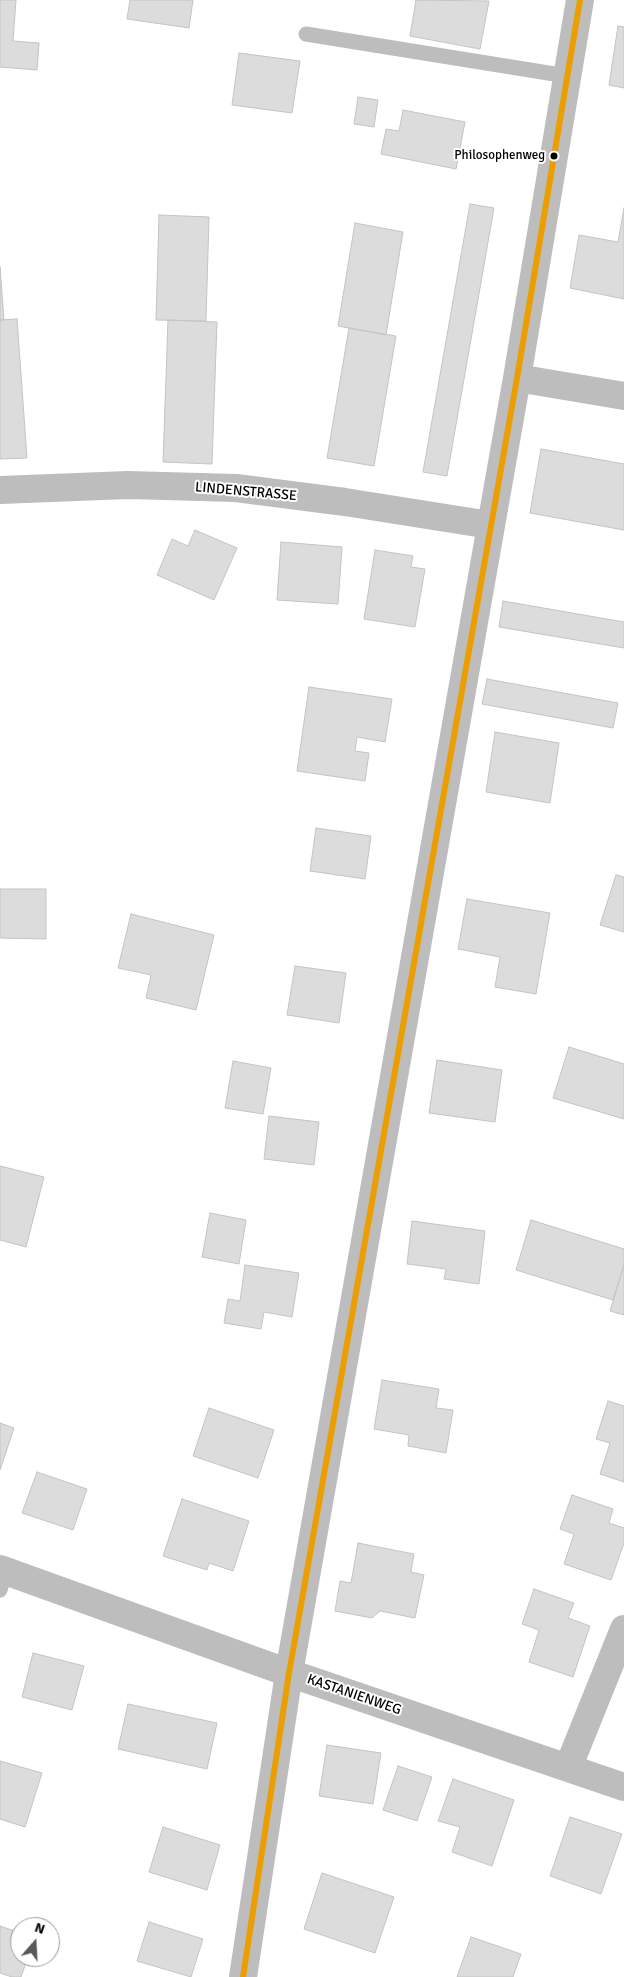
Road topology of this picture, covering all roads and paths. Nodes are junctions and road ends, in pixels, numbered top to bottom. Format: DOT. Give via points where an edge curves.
graph roads {
  1 [pos="580,0"];
  2 [pos="306,34"];
  3 [pos="568,76"];
  4 [pos="517,378"];
  5 [pos="624,396"];
  6 [pos="0,490"];
  7 [pos="490,525"];
  8 [pos="2,1576"];
  9 [pos="624,1629"];
  10 [pos="289,1673"];
  11 [pos="568,1768"];
  12 [pos="624,1787"];
  13 [pos="243,1977"];
  1 -- 3 [label="street"];
  2 -- 3 [label="lane"];
  3 -- 4 [label="street"];
  4 -- 5 [label="street"];
  4 -- 7 [label="street"];
  6 -- 7 [label="street, LINDENSTRASSE" via="128,485 236,488"];
  7 -- 10 [label="street"];
  8 -- 10 [label="street, KASTANIENWEG"];
  9 -- 11 [label="street"];
  10 -- 11 [label="street, KASTANIENWEG"];
  10 -- 13 [label="street"];
  11 -- 12 [label="street, KASTANIENWEG"];
}
